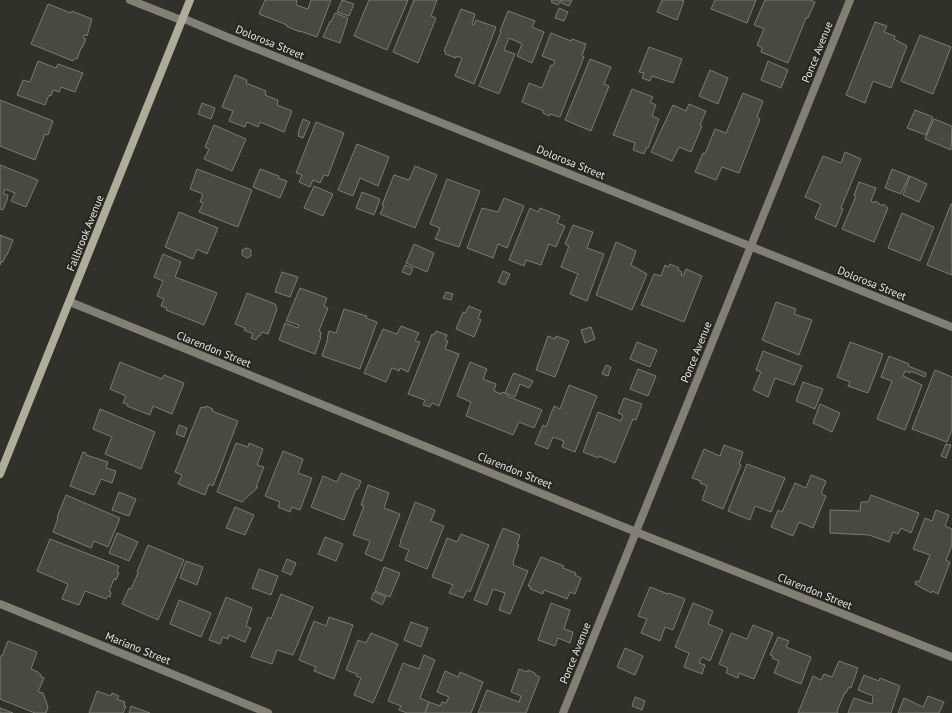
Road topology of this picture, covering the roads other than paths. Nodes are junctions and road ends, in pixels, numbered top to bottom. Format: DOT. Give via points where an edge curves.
graph roads {
  1 [pos="130,0"];
  2 [pos="190,0"];
  3 [pos="850,0"];
  4 [pos="182,19"];
  5 [pos="751,246"];
  6 [pos="70,302"];
  7 [pos="952,327"];
  8 [pos="0,474"];
  9 [pos="636,532"];
  10 [pos="0,604"];
  11 [pos="952,657"];
  12 [pos="268,713"];
  13 [pos="563,713"];
  1 -- 4 [label="street, Dolorosa Street"];
  2 -- 4 [label="main road, Fallbrook Avenue"];
  3 -- 5 [label="street, Ponce Avenue"];
  4 -- 5 [label="street, Dolorosa Street"];
  4 -- 6 [label="main road, Fallbrook Avenue"];
  5 -- 7 [label="street, Dolorosa Street"];
  5 -- 9 [label="street, Ponce Avenue"];
  6 -- 8 [label="main road, Fallbrook Avenue"];
  6 -- 9 [label="street, Clarendon Street"];
  9 -- 11 [label="street, Clarendon Street"];
  9 -- 13 [label="street, Ponce Avenue"];
  10 -- 12 [label="street, Mariano Street"];
}
